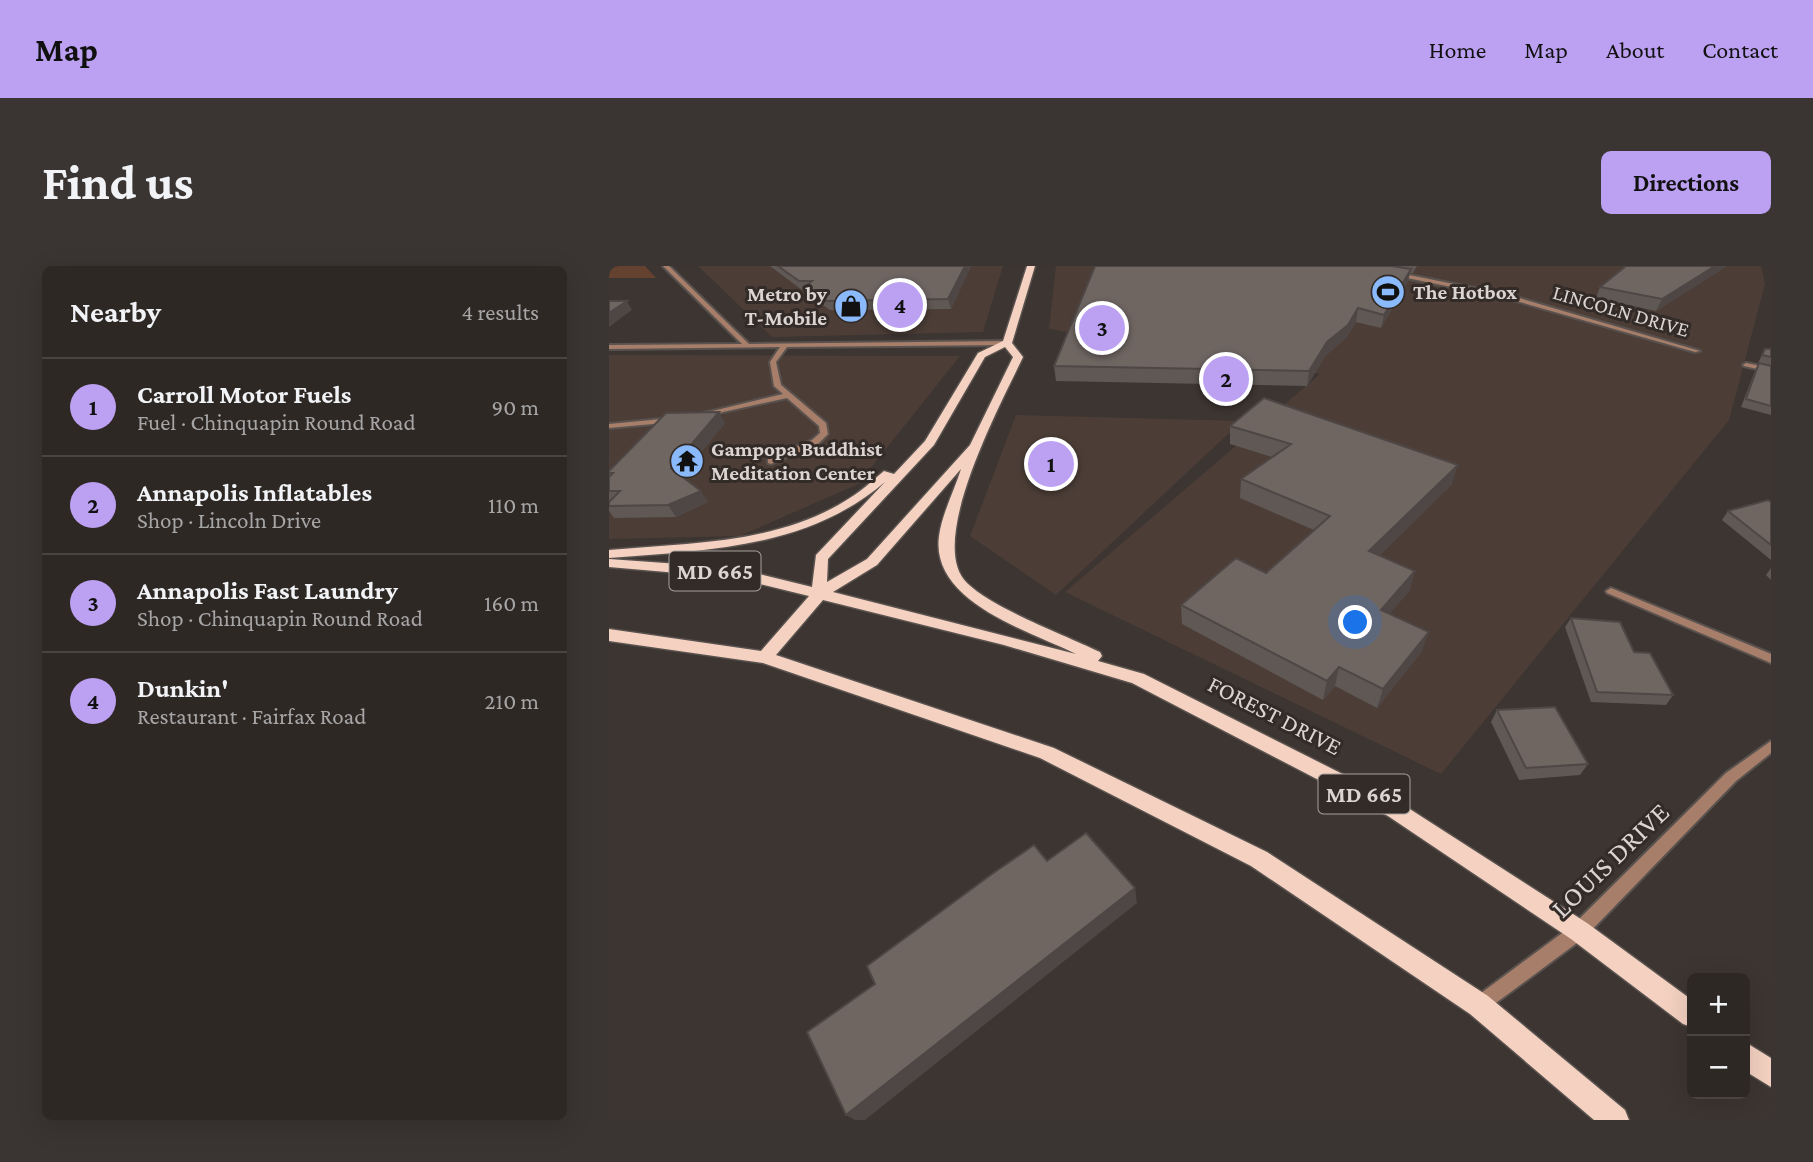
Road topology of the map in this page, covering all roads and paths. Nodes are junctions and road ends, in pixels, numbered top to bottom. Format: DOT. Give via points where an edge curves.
graph roads {
  1 [pos="666,266"];
  2 [pos="1031,266"];
  3 [pos="1385,273"];
  4 [pos="1007,343"];
  5 [pos="786,344"];
  6 [pos="747,345"];
  7 [pos="609,346"];
  8 [pos="619,346"];
  9 [pos="1697,351"];
  10 [pos="609,354"];
  11 [pos="1746,365"];
  12 [pos="1771,370"];
  13 [pos="788,395"];
  14 [pos="609,426"];
  15 [pos="930,443"];
  16 [pos="975,446"];
  17 [pos="771,461"];
  18 [pos="609,554"];
  19 [pos="609,562"];
  20 [pos="1611,591"];
  21 [pos="819,594"];
  22 [pos="609,635"];
  23 [pos="765,657"];
  24 [pos="1771,659"];
  25 [pos="1138,678"];
  26 [pos="1771,746"];
  27 [pos="1579,931"];
  28 [pos="1479,1005"];
  29 [pos="1687,1012"];
  30 [pos="1750,1059"];
  31 [pos="1771,1074"];
  32 [pos="1615,1120"];
  1 -- 6 [label="street"];
  2 -- 4 [label="main road"];
  3 -- 9 [label="street, LINCOLN DRIVE" via="1507,296"];
  4 -- 5 [label="street"];
  4 -- 15 [label="main road" via="981,355"];
  4 -- 16 [label="main road" via="1018,357"];
  5 -- 6 [label="street"];
  5 -- 13 [label="street" via="773,362 778,386"];
  6 -- 8 [label="street"];
  7 -- 8 [label="street"];
  8 -- 10 [label="street"];
  11 -- 12 [label="street"];
  13 -- 14 [label="street" via="647,425"];
  13 -- 17 [label="street" via="824,425 824,434"];
  15 -- 18 [label="main road" via="849,504 818,519 748,539"];
  15 -- 21 [label="main road" via="821,558"];
  16 -- 21 [label="main road" via="872,562"];
  16 -- 25 [label="main road" via="946,536 947,564 961,586 984,603"];
  19 -- 21 [label="main road, MD 665" via="735,573"];
  20 -- 24 [label="street"];
  21 -- 23 [label="main road"];
  21 -- 25 [label="main road, FOREST DRIVE / MD 665"];
  22 -- 23 [label="main road"];
  23 -- 28 [label="main road" via="1059,758 1259,859"];
  25 -- 27 [label="main road, FOREST DRIVE / MD 665" via="1395,810"];
  26 -- 27 [label="street, LOUIS DRIVE" via="1731,777"];
  27 -- 28 [label="street, LOUIS DRIVE"];
  27 -- 29 [label="main road, FOREST DRIVE / MD 665"];
  28 -- 32 [label="main road"];
  30 -- 31 [label="main road"];
}
